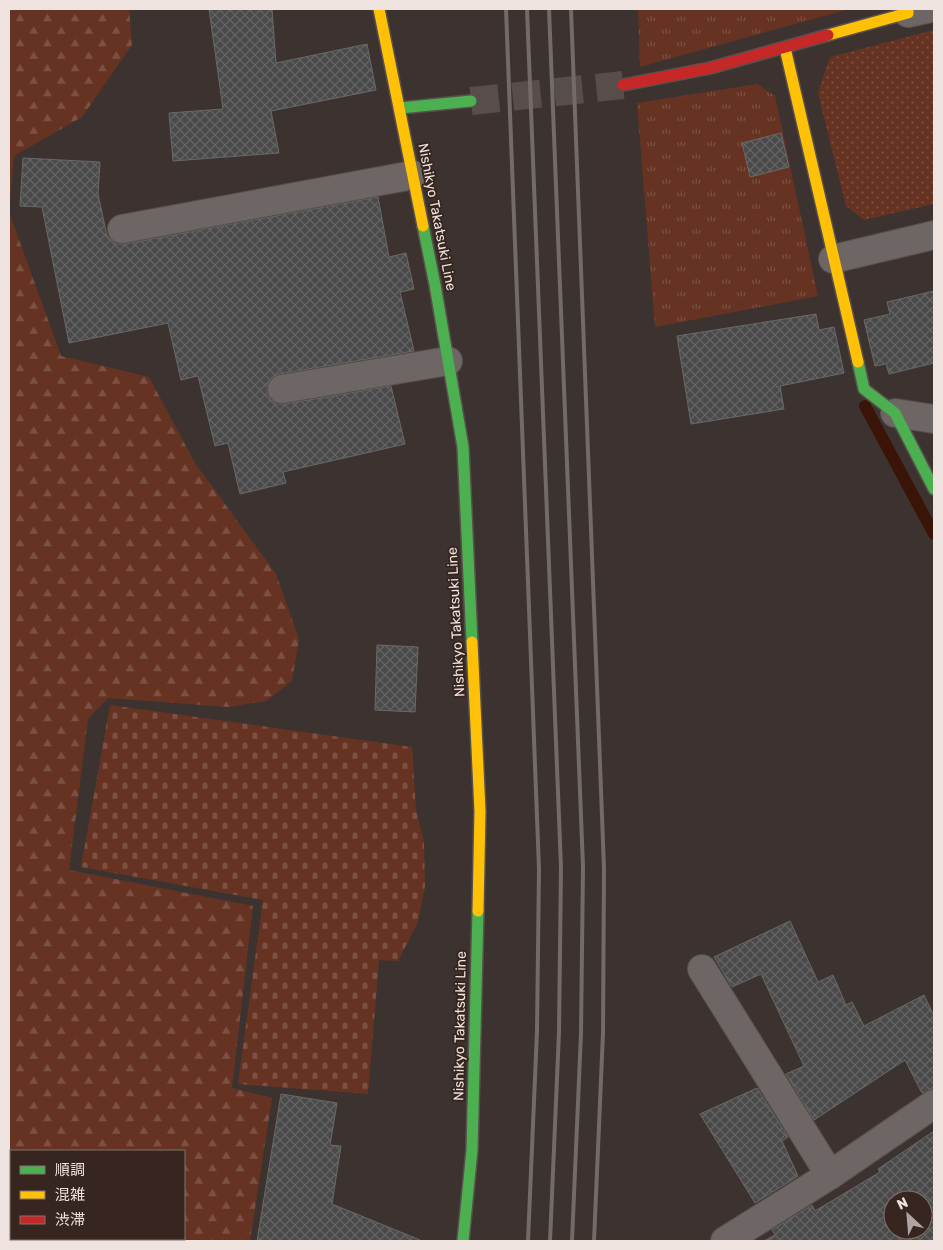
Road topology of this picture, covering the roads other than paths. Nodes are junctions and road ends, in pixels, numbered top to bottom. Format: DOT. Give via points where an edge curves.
graph roads {
  1 [pos="379,9"];
  2 [pos="914,10"];
  3 [pos="785,48"];
  4 [pos="623,85"];
  5 [pos="471,100"];
  6 [pos="400,108"];
  7 [pos="413,175"];
  8 [pos="122,229"];
  9 [pos="934,235"];
  10 [pos="833,259"];
  11 [pos="448,361"];
  12 [pos="282,389"];
  13 [pos="895,414"];
  14 [pos="934,419"];
  15 [pos="934,489"];
  16 [pos="702,969"];
  17 [pos="934,1104"];
  18 [pos="830,1175"];
  19 [pos="738,1238"];
  20 [pos="462,1241"];
  1 -- 6 [label="main road, Nishikyo Takatsuki Line"];
  2 -- 3 [label="main road"];
  3 -- 4 [label="main road" via="710,68"];
  3 -- 10 [label="main road"];
  5 -- 6 [label="main road"];
  6 -- 7 [label="main road, Nishikyo Takatsuki Line"];
  7 -- 8 [label="street"];
  7 -- 11 [label="main road, Nishikyo Takatsuki Line"];
  9 -- 10 [label="street"];
  10 -- 13 [label="main road" via="864,389"];
  11 -- 12 [label="street"];
  11 -- 20 [label="main road, Nishikyo Takatsuki Line" via="463,447 480,811 472,1150"];
  13 -- 14 [label="street"];
  13 -- 15 [label="main road"];
  16 -- 18 [label="street"];
  17 -- 18 [label="street"];
  18 -- 19 [label="street"];
}
